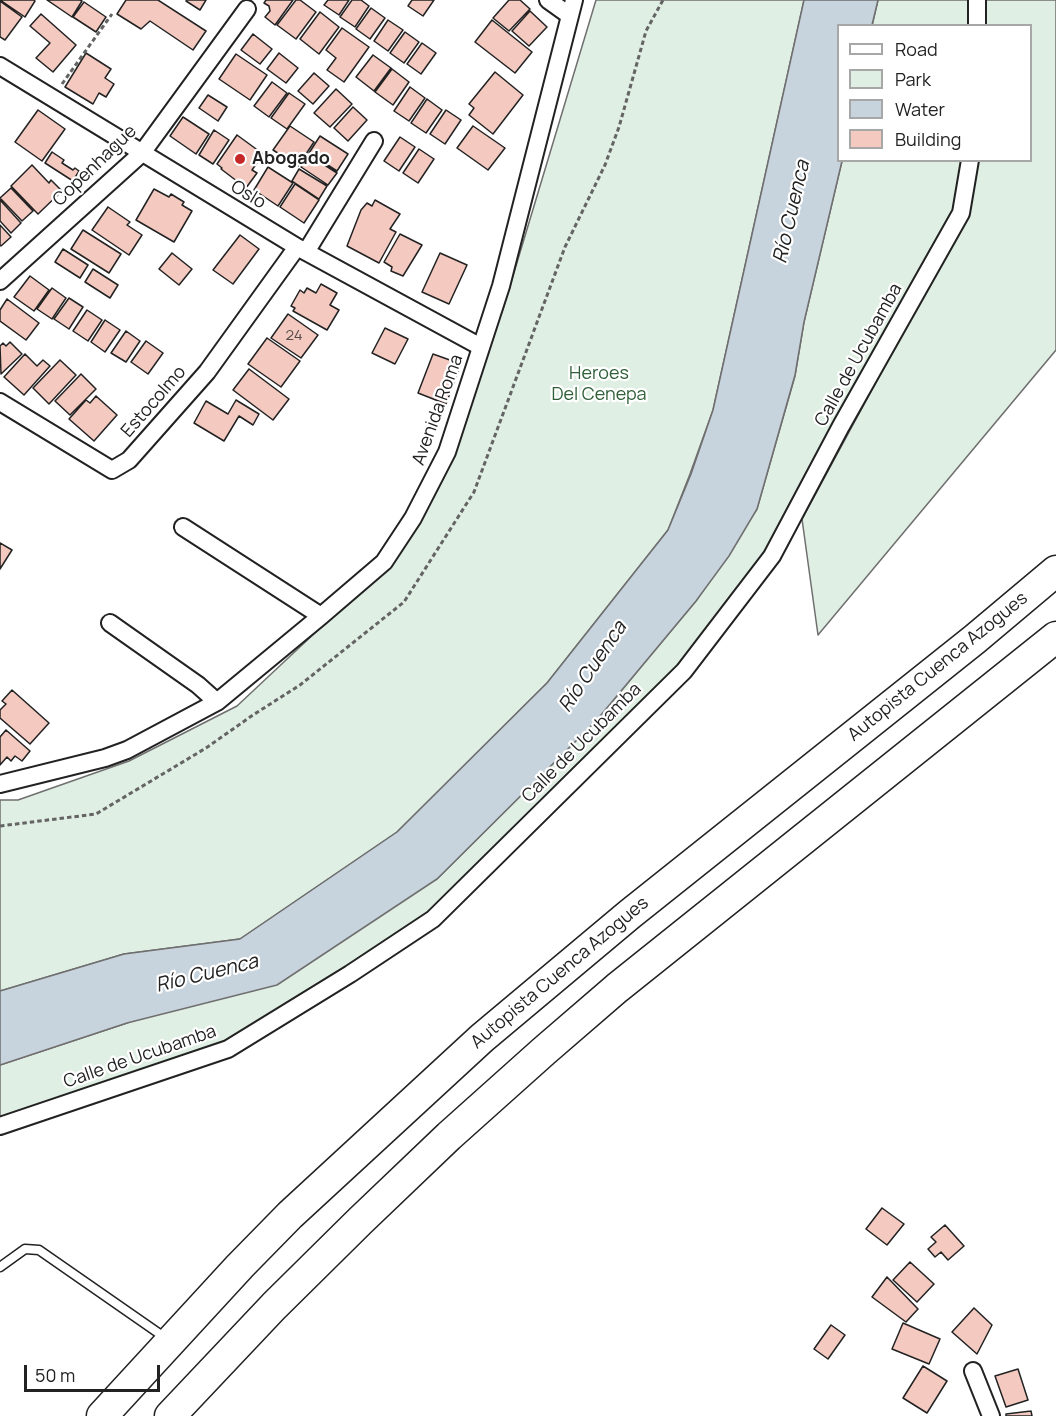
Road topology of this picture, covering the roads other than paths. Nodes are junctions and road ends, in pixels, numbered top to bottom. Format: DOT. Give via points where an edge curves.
graph roads {
  1 [pos="548,0"];
  2 [pos="977,0"];
  3 [pos="572,8"];
  4 [pos="247,9"];
  5 [pos="977,24"];
  6 [pos="0,66"];
  7 [pos="374,141"];
  8 [pos="142,153"];
  9 [pos="970,162"];
  10 [pos="302,250"];
  11 [pos="0,280"];
  12 [pos="481,347"];
  13 [pos="0,402"];
  14 [pos="183,527"];
  15 [pos="1056,572"];
  16 [pos="321,616"];
  17 [pos="110,623"];
  18 [pos="1056,637"];
  19 [pos="217,702"];
  20 [pos="0,784"];
  21 [pos="0,1126"];
  22 [pos="0,1267"];
  23 [pos="170,1341"];
  24 [pos="973,1371"];
  25 [pos="102,1416"];
  26 [pos="170,1416"];
  27 [pos="991,1416"];
  1 -- 3 [label="street"];
  2 -- 5 [label="street"];
  3 -- 12 [label="street, Avenida Roma" via="501,285"];
  4 -- 8 [label="street, Copenhague"];
  6 -- 8 [label="street, Oslo"];
  7 -- 10 [label="street"];
  8 -- 10 [label="street, Oslo"];
  8 -- 11 [label="street, Copenhague"];
  9 -- 21 [label="street, Calle de Ucubamba" via="961,213 772,556 676,679 433,919 228,1049"];
  10 -- 12 [label="street, Oslo"];
  10 -- 13 [label="street, Estocolmo" via="207,372 129,460 112,470"];
  12 -- 16 [label="street, Avenida Roma" via="447,452 413,518 384,562"];
  14 -- 16 [label="street"];
  15 -- 23 [label="highway, Autopista Cuenca Azogues" via="482,1038 290,1215"];
  16 -- 19 [label="street, Avenida Roma"];
  17 -- 19 [label="street"];
  18 -- 26 [label="highway" via="617,988 511,1079 351,1229"];
  19 -- 20 [label="street, Avenida Roma" via="127,750"];
  22 -- 23 [label="lane" via="25,1249 39,1250"];
  23 -- 25 [label="highway, Autopista Cuenca Azogues"];
  24 -- 27 [label="street"];
}
